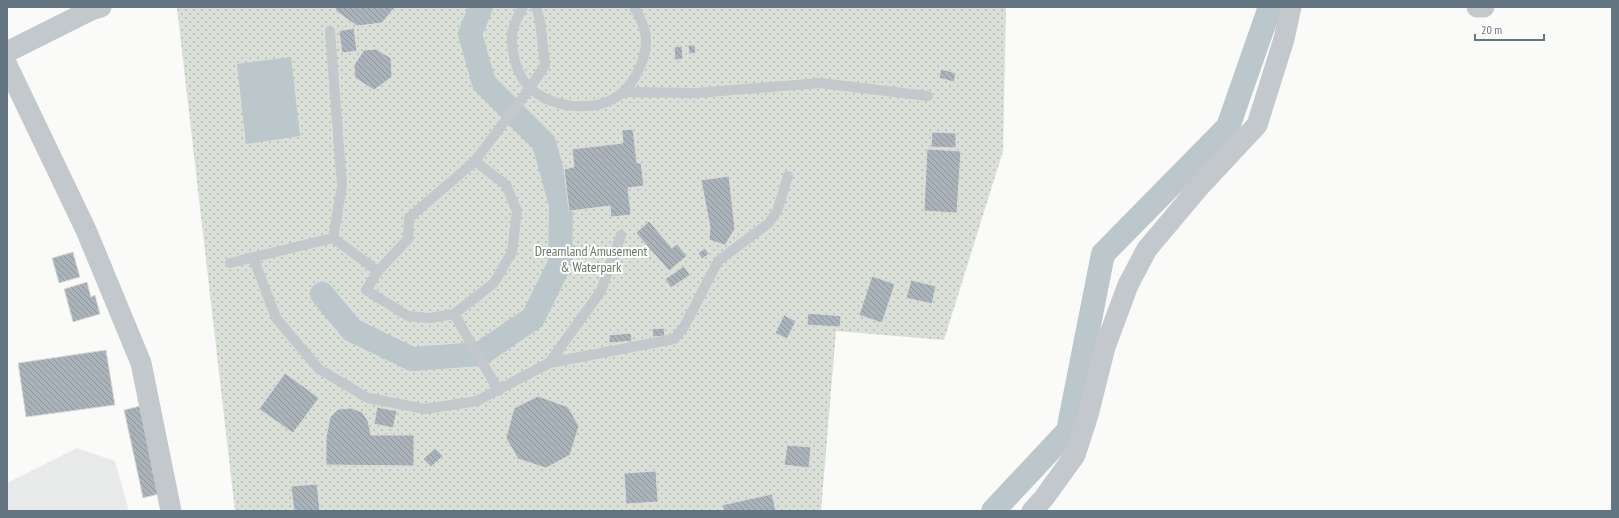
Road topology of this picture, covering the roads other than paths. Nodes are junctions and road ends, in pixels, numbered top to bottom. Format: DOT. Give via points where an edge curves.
graph roads {
  1 [pos="523,7"];
  2 [pos="536,7"];
  3 [pos="634,7"];
  4 [pos="1291,7"];
  5 [pos="1477,7"];
  6 [pos="1484,7"];
  7 [pos="94,8"];
  8 [pos="330,31"];
  9 [pos="7,52"];
  10 [pos="7,65"];
  11 [pos="530,88"];
  12 [pos="623,92"];
  13 [pos="928,96"];
  14 [pos="478,157"];
  15 [pos="788,176"];
  16 [pos="621,235"];
  17 [pos="333,238"];
  18 [pos="253,257"];
  19 [pos="230,263"];
  20 [pos="378,271"];
  21 [pos="454,314"];
  22 [pos="549,363"];
  23 [pos="497,388"];
  24 [pos="171,511"];
  25 [pos="1032,511"];
  1 -- 11 [label="lane" via="512,34 514,59 521,76"];
  2 -- 11 [label="lane" via="540,21 544,65"];
  3 -- 12 [label="lane" via="647,36 645,55 634,78"];
  4 -- 25 [label="street" via="1284,39 1257,125 1200,186 1147,249 1128,285 1105,347 1075,455"];
  5 -- 6 [label="street"];
  7 -- 9 [label="street"];
  8 -- 17 [label="lane" via="342,186"];
  10 -- 24 [label="street" via="86,230 141,363"];
  11 -- 12 [label="lane" via="555,103 579,107 594,106"];
  11 -- 14 [label="lane"];
  12 -- 13 [label="lane" via="697,94 820,83"];
  14 -- 20 [label="lane" via="409,218 408,239"];
  14 -- 21 [label="lane" via="506,185 517,211 512,252 494,282"];
  15 -- 22 [label="lane" via="777,211 769,223 718,261 684,327 674,339"];
  16 -- 22 [label="lane" via="602,291"];
  17 -- 18 [label="lane"];
  17 -- 20 [label="lane"];
  18 -- 19 [label="lane"];
  18 -- 23 [label="lane" via="276,318 319,369 368,398 425,409 477,401"];
  20 -- 21 [label="lane" via="366,290 408,316 430,318"];
  21 -- 23 [label="lane"];
  22 -- 23 [label="lane"];
}
